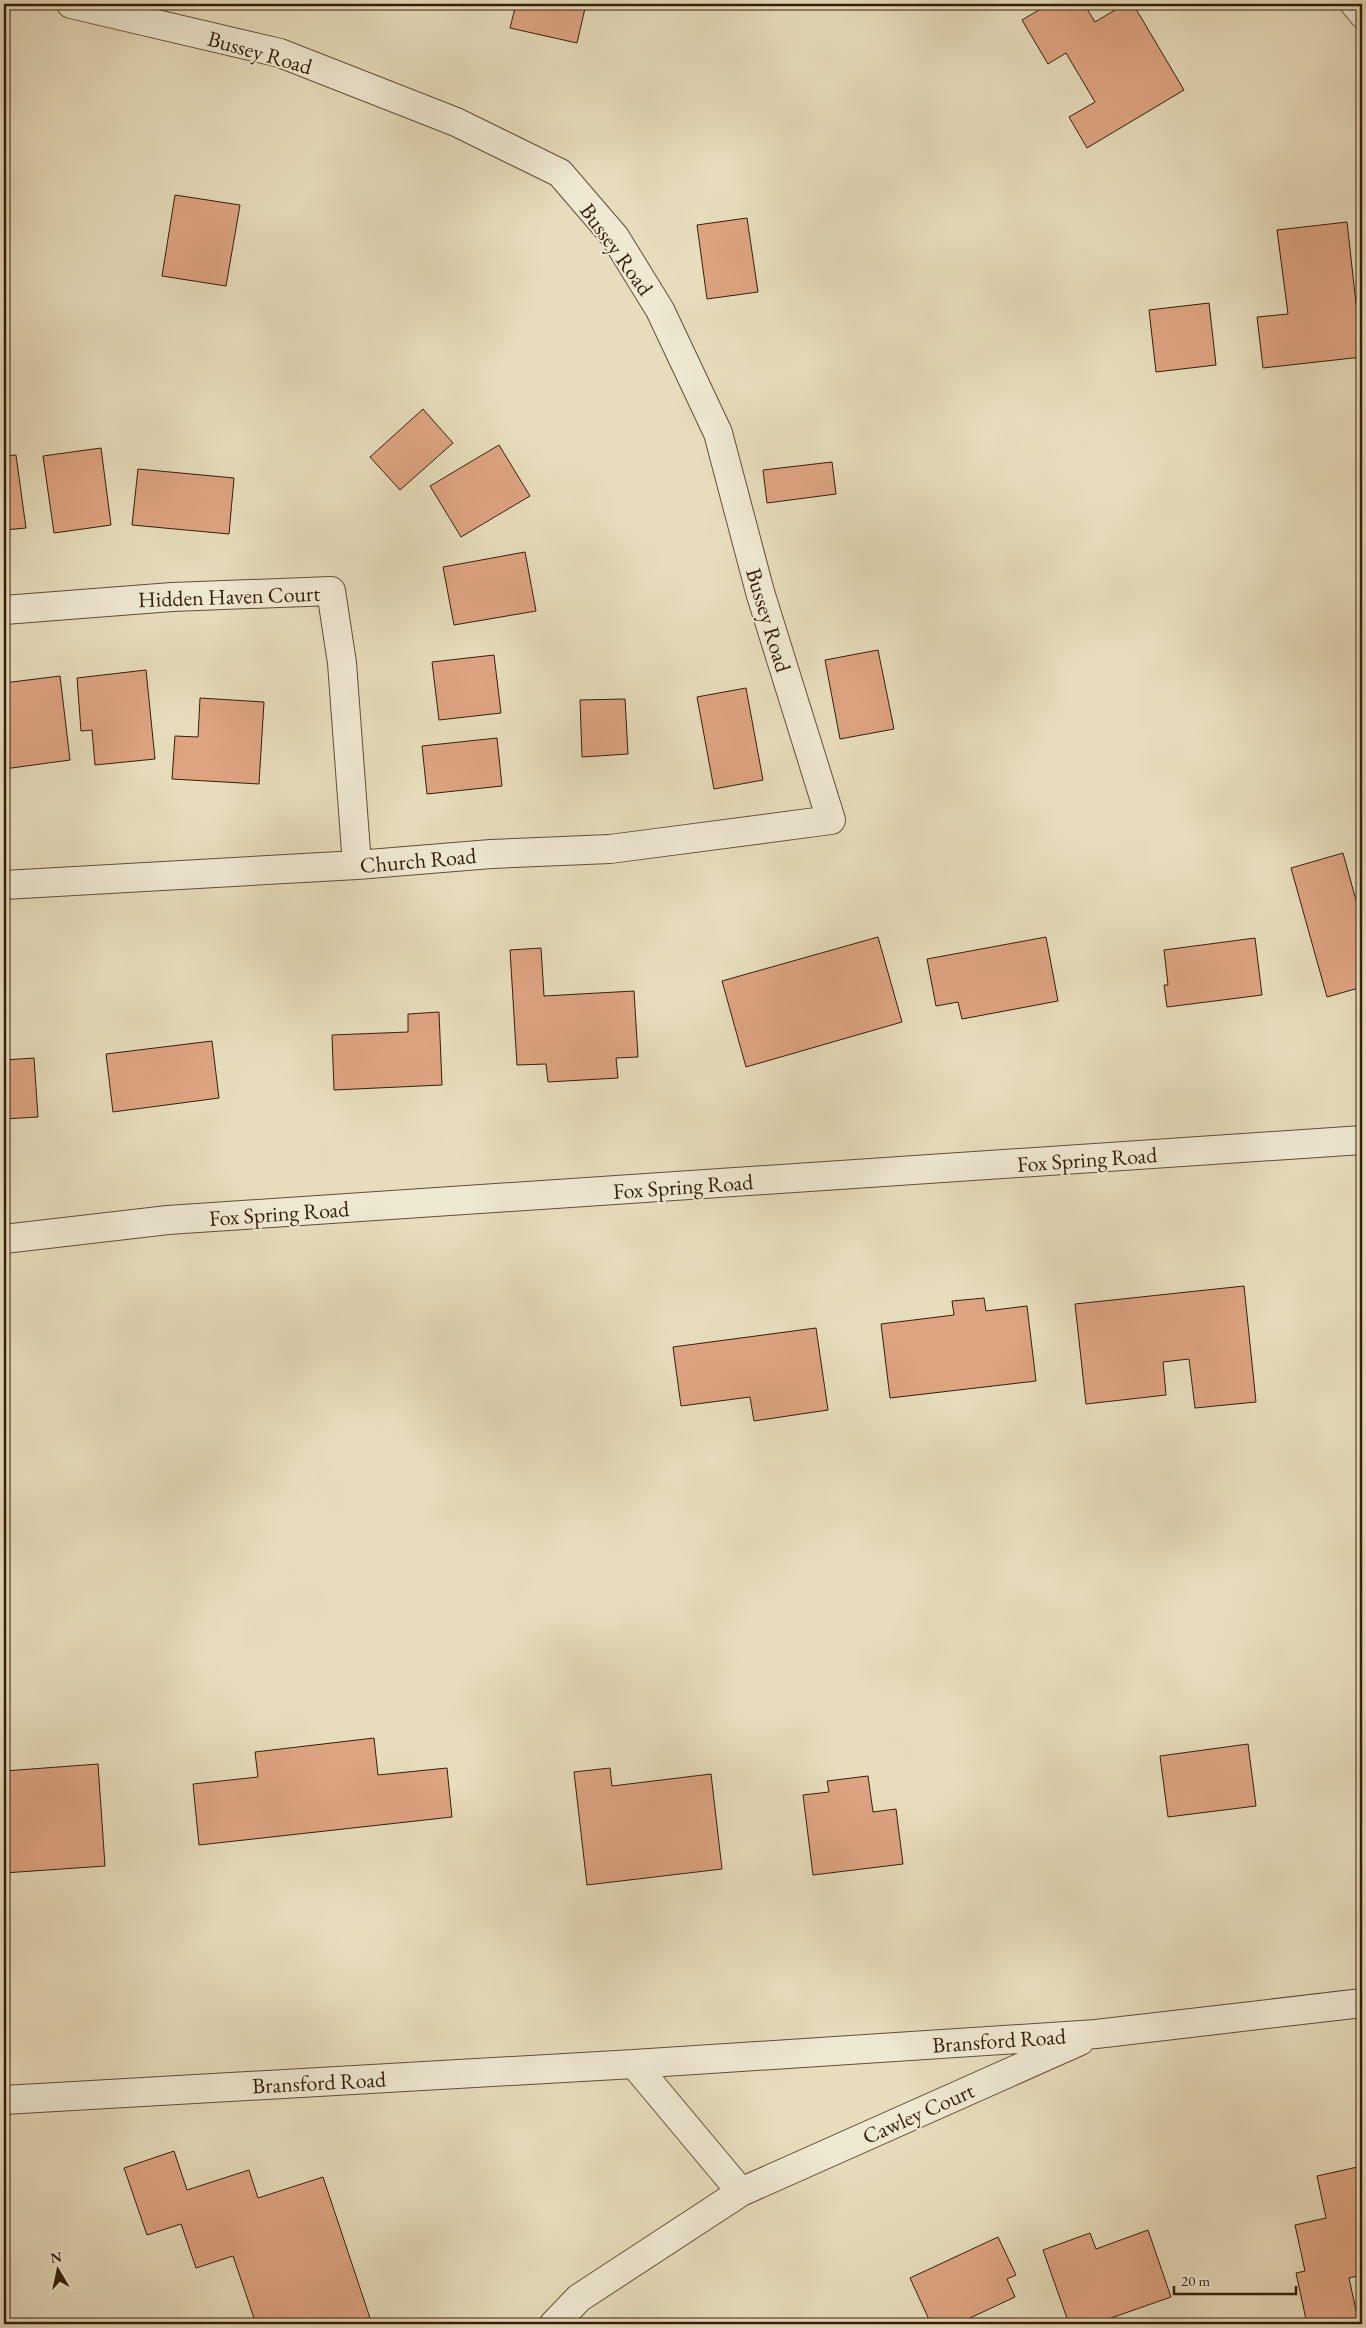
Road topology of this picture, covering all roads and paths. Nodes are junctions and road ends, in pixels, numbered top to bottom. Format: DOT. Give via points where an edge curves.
graph roads {
  1 [pos="71,4"];
  2 [pos="1352,4"];
  3 [pos="1362,16"];
  4 [pos="4,610"];
  5 [pos="831,820"];
  6 [pos="357,865"];
  7 [pos="4,885"];
  8 [pos="1362,1140"];
  9 [pos="4,1239"];
  10 [pos="1362,2003"];
  11 [pos="1096,2034"];
  12 [pos="634,2064"];
  13 [pos="4,2100"];
  14 [pos="741,2192"];
  15 [pos="554,2324"];
  1 -- 5 [label="street, Bussey Road" via="280,53 456,122 560,174 615,237 660,310 718,433 760,592"];
  2 -- 3 [label="lane"];
  4 -- 6 [label="street, Hidden Haven Court" via="172,597 331,591 342,663"];
  5 -- 6 [label="street, Church Road" via="610,849 491,854"];
  6 -- 7 [label="street, Church Road"];
  8 -- 9 [label="street, Fox Spring Road" via="168,1220"];
  10 -- 11 [label="street, Bransford Road"];
  11 -- 12 [label="street, Bransford Road"];
  11 -- 14 [label="street, Cawley Court"];
  12 -- 13 [label="street, Bransford Road"];
  12 -- 14 [label="street"];
  14 -- 15 [label="street" via="579,2298"];
}
